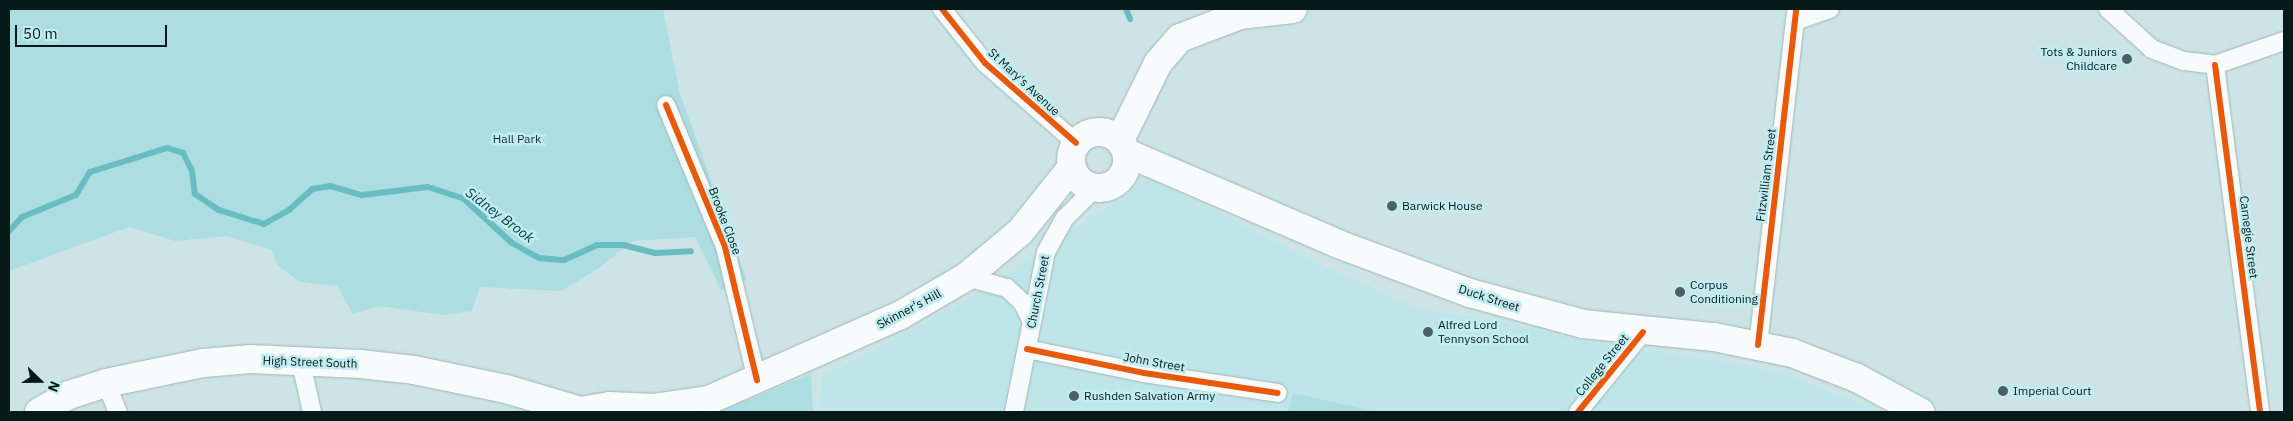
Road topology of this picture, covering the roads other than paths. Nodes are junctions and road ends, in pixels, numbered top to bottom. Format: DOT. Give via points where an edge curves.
graph roads {
  1 [pos="942,9"];
  2 [pos="1293,9"];
  3 [pos="1830,9"];
  4 [pos="2108,9"];
  5 [pos="1796,15"];
  6 [pos="2284,41"];
  7 [pos="2215,65"];
  8 [pos="666,105"];
  9 [pos="1124,146"];
  10 [pos="1074,155"];
  11 [pos="1095,188"];
  12 [pos="966,277"];
  13 [pos="1032,322"];
  14 [pos="1643,332"];
  15 [pos="1758,345"];
  16 [pos="1027,349"];
  17 [pos="304,360"];
  18 [pos="757,380"];
  19 [pos="106,383"];
  20 [pos="1278,393"];
  21 [pos="704,406"];
  22 [pos="39,412"];
  23 [pos="118,412"];
  24 [pos="312,412"];
  25 [pos="582,412"];
  26 [pos="1014,412"];
  27 [pos="1578,412"];
  28 [pos="1920,412"];
  29 [pos="2260,412"];
  1 -- 10 [label="street, St Mary's Avenue" via="985,63"];
  2 -- 9 [label="main road" via="1240,15 1180,38 1158,63"];
  3 -- 5 [label="street"];
  4 -- 7 [label="street" via="2152,49 2184,62"];
  5 -- 15 [label="street, Fitzwilliam Street"];
  6 -- 7 [label="street"];
  7 -- 29 [label="street, Carnegie Street"];
  8 -- 18 [label="street, Brooke Close" via="725,247"];
  9 -- 10 [label="main road" via="1099,131 1090,133"];
  9 -- 11 [label="main road" via="1127,166 1119,180 1112,185"];
  9 -- 14 [label="main road, Duck Street" via="1338,244 1470,293 1564,320"];
  10 -- 11 [label="main road" via="1082,182"];
  10 -- 12 [label="main road, Skinner's Hill" via="1020,232"];
  11 -- 13 [label="street, Church Street" via="1053,235 1044,260"];
  12 -- 13 [label="street" via="1007,288 1022,302"];
  12 -- 18 [label="main road, Skinner's Hill" via="899,316"];
  13 -- 16 [label="street, Church Street"];
  14 -- 15 [label="main road, Duck Street" via="1714,337"];
  14 -- 27 [label="street, College Street"];
  15 -- 28 [label="main road, Duck Street" via="1832,366"];
  16 -- 20 [label="street, John Street" via="1144,373"];
  16 -- 26 [label="street, Church Street"];
  17 -- 19 [label="main road, High Street South" via="251,359 202,363"];
  17 -- 24 [label="street" via="303,372"];
  17 -- 25 [label="main road, High Street South" via="414,370 506,389"];
  18 -- 21 [label="main road, Skinner's Hill"];
  19 -- 22 [label="main road, High Street South" via="69,396"];
  19 -- 23 [label="street"];
  21 -- 25 [label="main road, Skinner's Hill" via="610,406"];
}
